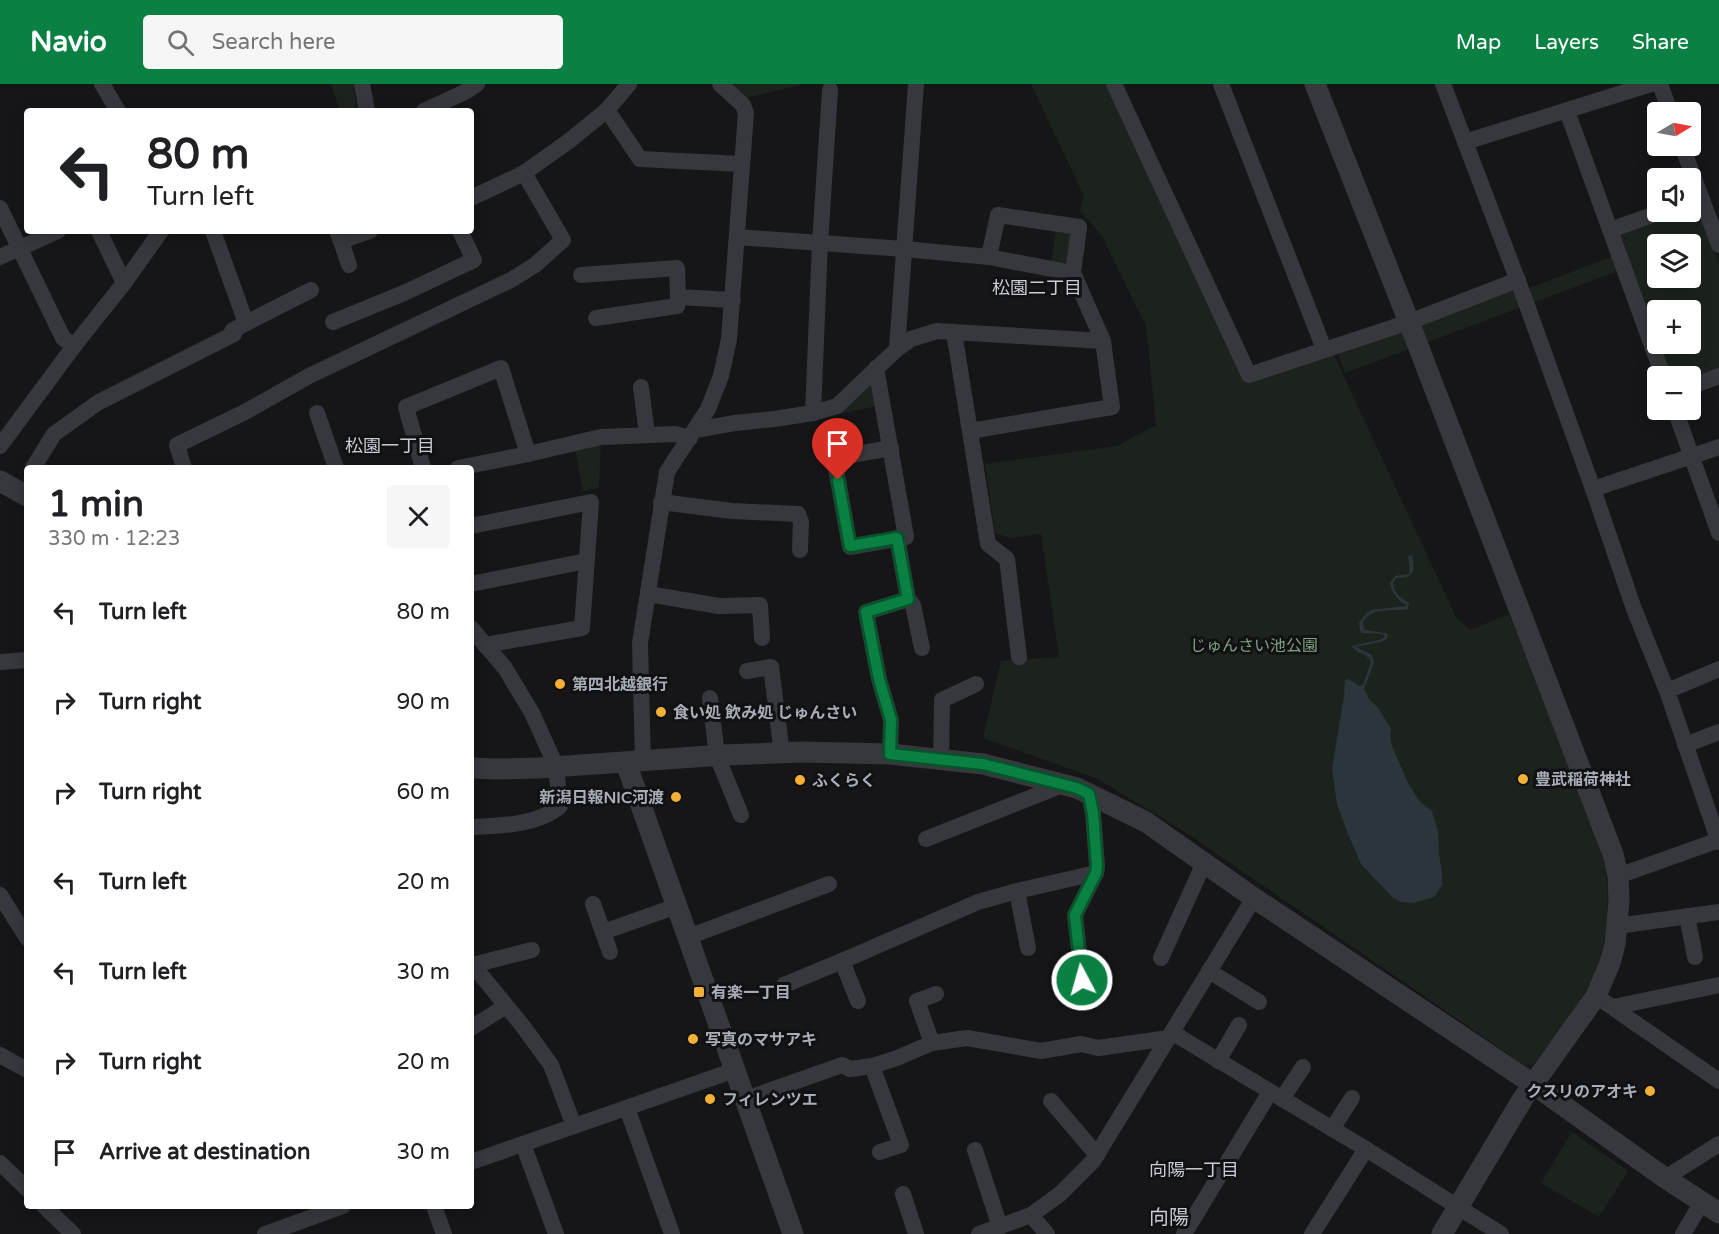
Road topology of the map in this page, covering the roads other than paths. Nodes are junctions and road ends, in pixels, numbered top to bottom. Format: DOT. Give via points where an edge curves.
graph roads {
  1 [pos="102,84"];
  2 [pos="362,84"];
  3 [pos="477,84"];
  4 [pos="629,84"];
  5 [pos="720,84"];
  6 [pos="916,84"];
  7 [pos="1114,84"];
  8 [pos="1221,84"];
  9 [pos="1443,84"];
  10 [pos="1659,84"];
  11 [pos="1318,85"];
  12 [pos="830,90"];
  13 [pos="1666,102"];
  14 [pos="116,108"];
  15 [pos="366,108"];
  16 [pos="430,108"];
  17 [pos="607,110"];
  18 [pos="1567,111"];
  19 [pos="1465,142"];
  20 [pos="742,164"];
  21 [pos="524,173"];
  22 [pos="474,197"];
  23 [pos="0,208"];
  24 [pos="1701,209"];
  25 [pos="1647,217"];
  26 [pos="1610,230"];
  27 [pos="50,234"];
  28 [pos="100,234"];
  29 [pos="158,234"];
  30 [pos="214,234"];
  31 [pos="461,234"];
  32 [pos="339,236"];
  33 [pos="737,237"];
  34 [pos="820,243"];
  35 [pos="1719,245"];
  36 [pos="19,248"];
  37 [pos="904,249"];
  38 [pos="0,257"];
  39 [pos="989,257"];
  40 [pos="349,265"];
  41 [pos="1073,273"];
  42 [pos="581,275"];
  43 [pos="1518,280"];
  44 [pos="124,283"];
  45 [pos="311,290"];
  46 [pos="678,297"];
  47 [pos="733,300"];
  48 [pos="596,318"];
  49 [pos="333,322"];
  50 [pos="1408,322"];
  51 [pos="246,323"];
  52 [pos="954,332"];
  53 [pos="1103,342"];
  54 [pos="74,346"];
  55 [pos="897,349"];
  56 [pos="1324,350"];
  57 [pos="1659,366"];
  58 [pos="876,368"];
  59 [pos="1719,376"];
  60 [pos="1701,383"];
  61 [pos="641,387"];
  62 [pos="813,412"];
  63 [pos="318,413"];
  64 [pos="1679,420"];
  65 [pos="970,431"];
  66 [pos="647,434"];
  67 [pos="693,434"];
  68 [pos="0,446"];
  69 [pos="1719,447"];
  70 [pos="891,448"];
  71 [pos="528,454"];
  72 [pos="1693,456"];
  73 [pos="35,465"];
  74 [pos="183,465"];
  75 [pos="335,465"];
  76 [pos="422,465"];
  77 [pos="473,465"];
  78 [pos="0,481"];
  79 [pos="24,488"];
  80 [pos="1593,489"];
  81 [pos="661,502"];
  82 [pos="474,525"];
  83 [pos="1719,533"];
  84 [pos="897,538"];
  85 [pos="800,549"];
  86 [pos="586,561"];
  87 [pos="474,583"];
  88 [pos="648,594"];
  89 [pos="908,599"];
  90 [pos="474,632"];
  91 [pos="762,638"];
  92 [pos="485,645"];
  93 [pos="922,648"];
  94 [pos="1019,657"];
  95 [pos="24,660"];
  96 [pos="0,662"];
  97 [pos="1719,669"];
  98 [pos="747,671"];
  99 [pos="976,684"];
  100 [pos="1667,690"];
  101 [pos="710,698"];
  102 [pos="1719,732"];
  103 [pos="1685,745"];
  104 [pos="782,753"];
  105 [pos="890,754"];
  106 [pos="717,756"];
  107 [pos="941,760"];
  108 [pos="635,762"];
  109 [pos="556,766"];
  110 [pos="474,768"];
  111 [pos="1065,784"];
  112 [pos="1089,794"];
  113 [pos="741,815"];
  114 [pos="474,827"];
  115 [pos="926,839"];
  116 [pos="1719,841"];
  117 [pos="1204,863"];
  118 [pos="1096,873"];
  119 [pos="1618,876"];
  120 [pos="829,884"];
  121 [pos="1017,891"];
  122 [pos="1254,898"];
  123 [pos="2,903"];
  124 [pos="593,904"];
  125 [pos="677,906"];
  126 [pos="1719,912"];
  127 [pos="1687,916"];
  128 [pos="1617,926"];
  129 [pos="603,932"];
  130 [pos="24,934"];
  131 [pos="688,937"];
  132 [pos="1028,948"];
  133 [pos="532,950"];
  134 [pos="610,952"];
  135 [pos="1695,957"];
  136 [pos="1161,958"];
  137 [pos="842,962"];
  138 [pos="474,964"];
  139 [pos="474,966"];
  140 [pos="1209,971"];
  141 [pos="1082,980"];
  142 [pos="784,985"];
  143 [pos="1719,985"];
  144 [pos="936,994"];
  145 [pos="858,1001"];
  146 [pos="1604,1001"];
  147 [pos="1259,1002"];
  148 [pos="506,1006"];
  149 [pos="1239,1025"];
  150 [pos="474,1026"];
  151 [pos="1171,1035"];
  152 [pos="932,1043"];
  153 [pos="0,1055"];
  154 [pos="1218,1060"];
  155 [pos="872,1066"];
  156 [pos="1303,1067"];
  157 [pos="24,1068"];
  158 [pos="735,1070"];
  159 [pos="1719,1080"];
  160 [pos="1533,1084"];
  161 [pos="1276,1096"];
  162 [pos="1352,1098"];
  163 [pos="746,1099"];
  164 [pos="1051,1101"];
  165 [pos="627,1108"];
  166 [pos="574,1126"];
  167 [pos="1332,1128"];
  168 [pos="523,1144"];
  169 [pos="1719,1144"];
  170 [pos="1366,1149"];
  171 [pos="975,1150"];
  172 [pos="880,1152"];
  173 [pos="1097,1155"];
  174 [pos="474,1156"];
  175 [pos="0,1163"];
  176 [pos="1665,1178"];
  177 [pos="24,1186"];
  178 [pos="903,1194"];
  179 [pos="1713,1206"];
  180 [pos="1458,1208"];
  181 [pos="47,1209"];
  182 [pos="335,1209"];
  183 [pos="435,1209"];
  184 [pos="1031,1215"];
  185 [pos="1000,1227"];
  186 [pos="73,1234"];
  187 [pos="265,1234"];
  188 [pos="444,1234"];
  189 [pos="556,1234"];
  190 [pos="672,1234"];
  191 [pos="794,1234"];
  192 [pos="916,1234"];
  193 [pos="979,1234"];
  194 [pos="1047,1234"];
  195 [pos="1184,1234"];
  196 [pos="1312,1234"];
  197 [pos="1442,1234"];
  198 [pos="1501,1234"];
  199 [pos="1683,1234"];
  1 -- 14 [label="street"];
  2 -- 15 [label="street"];
  3 -- 16 [label="street"];
  4 -- 17 [label="street"];
  5 -- 20 [label="street" via="743,105 746,113"];
  6 -- 37 [label="street"];
  7 -- 56 [label="street" via="1249,375"];
  8 -- 56 [label="street"];
  9 -- 19 [label="street"];
  10 -- 13 [label="street"];
  10 -- 18 [label="street"];
  11 -- 50 [label="street"];
  12 -- 34 [label="street"];
  17 -- 20 [label="street" via="640,159"];
  17 -- 21 [label="street"];
  18 -- 19 [label="street"];
  18 -- 26 [label="street"];
  19 -- 43 [label="street"];
  20 -- 33 [label="street"];
  21 -- 22 [label="street"];
  21 -- 74 [label="street" via="563,240 535,265 177,445"];
  23 -- 36 [label="street"];
  24 -- 35 [label="street"];
  25 -- 26 [label="street"];
  26 -- 57 [label="street"];
  27 -- 36 [label="street"];
  28 -- 44 [label="street"];
  29 -- 44 [label="street"];
  30 -- 51 [label="street"];
  31 -- 49 [label="street" via="474,260"];
  32 -- 40 [label="street"];
  33 -- 34 [label="street"];
  33 -- 47 [label="street"];
  34 -- 37 [label="street"];
  34 -- 62 [label="street"];
  36 -- 38 [label="street"];
  36 -- 54 [label="street" via="63,338"];
  37 -- 39 [label="street"];
  37 -- 55 [label="street"];
  39 -- 41 [label="street"];
  39 -- 41 [label="street" via="998,215 1079,226"];
  41 -- 53 [label="street"];
  42 -- 46 [label="street" via="678,268"];
  43 -- 50 [label="street"];
  43 -- 80 [label="street"];
  44 -- 54 [label="street"];
  45 -- 51 [label="street"];
  46 -- 47 [label="street"];
  46 -- 48 [label="street" via="677,306"];
  47 -- 67 [label="street" via="721,376"];
  50 -- 56 [label="street"];
  50 -- 119 [label="street" via="1613,854"];
  51 -- 73 [label="street" via="232,331 234,334 99,402 54,434"];
  52 -- 53 [label="street"];
  52 -- 55 [label="street" via="920,336"];
  52 -- 65 [label="street"];
  53 -- 65 [label="street" via="1112,406"];
  54 -- 68 [label="street"];
  55 -- 58 [label="street"];
  58 -- 62 [label="street" via="837,406"];
  58 -- 70 [label="street"];
  59 -- 60 [label="street"];
  61 -- 66 [label="street"];
  62 -- 67 [label="street" via="735,423"];
  63 -- 75 [label="street"];
  64 -- 72 [label="street"];
  65 -- 94 [label="street" via="988,544 1007,559"];
  66 -- 67 [label="street"];
  66 -- 71 [label="street" via="601,437"];
  67 -- 81 [label="street" via="667,472"];
  69 -- 72 [label="street"];
  70 -- 84 [label="street" via="906,537"];
  70 -- 84 [label="street" via="834,458 850,546"];
  71 -- 76 [label="street" via="501,368 406,407"];
  71 -- 77 [label="street"];
  72 -- 80 [label="street"];
  72 -- 83 [label="street"];
  78 -- 79 [label="street"];
  80 -- 100 [label="street"];
  81 -- 85 [label="street" via="798,514"];
  81 -- 88 [label="street"];
  82 -- 86 [label="street" via="591,502"];
  84 -- 89 [label="street"];
  86 -- 87 [label="street"];
  86 -- 92 [label="street" via="582,628"];
  88 -- 91 [label="street" via="719,606 760,605"];
  88 -- 108 [label="street" via="640,643"];
  89 -- 93 [label="street" via="914,605"];
  89 -- 105 [label="street" via="866,612 891,720"];
  90 -- 92 [label="street"];
  92 -- 109 [label="street" via="505,668 532,713"];
  95 -- 96 [label="street"];
  97 -- 100 [label="street"];
  98 -- 104 [label="street" via="771,667"];
  99 -- 107 [label="street" via="942,700"];
  100 -- 103 [label="street"];
  101 -- 106 [label="street"];
  102 -- 103 [label="street"];
  103 -- 116 [label="street"];
  104 -- 105 [label="street"];
  104 -- 106 [label="street"];
  105 -- 107 [label="street"];
  106 -- 108 [label="street"];
  106 -- 113 [label="street"];
  107 -- 111 [label="street" via="983,764"];
  108 -- 109 [label="street"];
  108 -- 125 [label="street"];
  109 -- 110 [label="street"];
  109 -- 114 [label="street" via="560,806 551,814 506,825"];
  111 -- 112 [label="street"];
  111 -- 115 [label="street"];
  112 -- 117 [label="street" via="1146,822"];
  112 -- 118 [label="street"];
  116 -- 119 [label="street"];
  117 -- 122 [label="street"];
  117 -- 136 [label="street"];
  118 -- 121 [label="street"];
  118 -- 141 [label="street" via="1075,915"];
  119 -- 128 [label="street"];
  120 -- 131 [label="street"];
  121 -- 132 [label="street"];
  121 -- 137 [label="street" via="978,902"];
  122 -- 140 [label="street"];
  122 -- 160 [label="street"];
  123 -- 130 [label="street"];
  124 -- 129 [label="street"];
  125 -- 129 [label="street"];
  125 -- 131 [label="street"];
  126 -- 127 [label="street"];
  127 -- 128 [label="street"];
  127 -- 135 [label="street"];
  128 -- 146 [label="street"];
  129 -- 134 [label="street"];
  131 -- 158 [label="street"];
  133 -- 138 [label="street"];
  137 -- 142 [label="street"];
  137 -- 145 [label="street"];
  139 -- 148 [label="street"];
  140 -- 147 [label="street"];
  140 -- 151 [label="street"];
  143 -- 146 [label="street"];
  144 -- 152 [label="street" via="917,1001"];
  146 -- 159 [label="street"];
  146 -- 160 [label="street"];
  148 -- 150 [label="street"];
  148 -- 166 [label="street" via="551,1065"];
  149 -- 154 [label="street"];
  151 -- 152 [label="street" via="1098,1048 1081,1044 1041,1050 967,1038"];
  151 -- 154 [label="street"];
  151 -- 173 [label="street"];
  152 -- 155 [label="street"];
  153 -- 157 [label="street"];
  154 -- 161 [label="street"];
  155 -- 163 [label="street" via="850,1069 842,1065"];
  155 -- 172 [label="street" via="901,1144"];
  156 -- 161 [label="street"];
  158 -- 163 [label="street"];
  158 -- 165 [label="street"];
  160 -- 176 [label="street"];
  160 -- 180 [label="street"];
  161 -- 167 [label="street"];
  161 -- 195 [label="street"];
  162 -- 167 [label="street"];
  163 -- 191 [label="street"];
  164 -- 173 [label="street"];
  165 -- 166 [label="street"];
  165 -- 190 [label="street"];
  166 -- 168 [label="street"];
  167 -- 170 [label="street"];
  168 -- 174 [label="street"];
  168 -- 189 [label="street"];
  169 -- 176 [label="street"];
  170 -- 180 [label="street"];
  170 -- 196 [label="street"];
  171 -- 185 [label="street"];
  173 -- 184 [label="street" via="1060,1194"];
  175 -- 177 [label="street"];
  176 -- 179 [label="street"];
  178 -- 192 [label="street"];
  179 -- 199 [label="street"];
  180 -- 197 [label="street"];
  180 -- 198 [label="street"];
  181 -- 186 [label="street"];
  182 -- 187 [label="street"];
  183 -- 188 [label="street"];
  184 -- 185 [label="street"];
  184 -- 194 [label="street"];
  185 -- 193 [label="street"];
}
